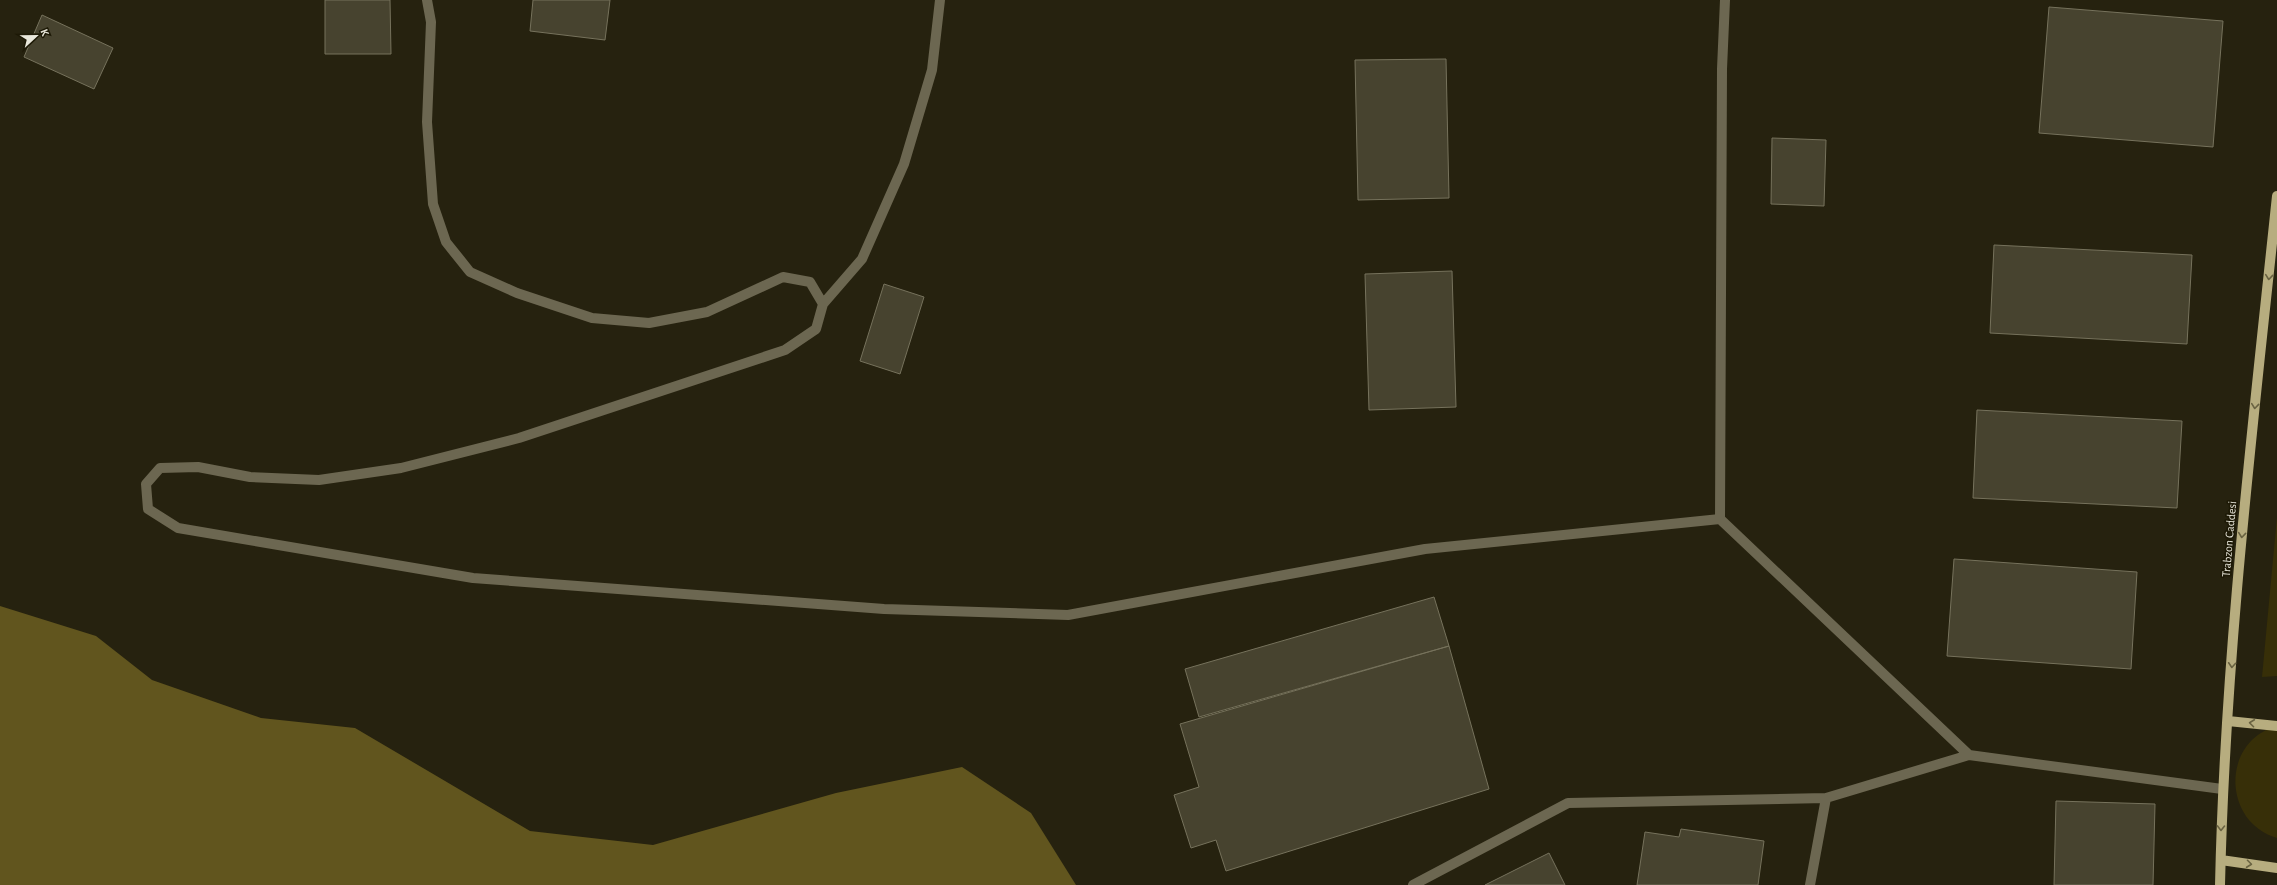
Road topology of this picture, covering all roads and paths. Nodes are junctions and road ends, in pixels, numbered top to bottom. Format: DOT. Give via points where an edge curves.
graph roads {
  1 [pos="427,0"];
  2 [pos="940,0"];
  3 [pos="1725,0"];
  4 [pos="2277,196"];
  5 [pos="823,304"];
  6 [pos="1720,519"];
  7 [pos="2228,721"];
  8 [pos="2277,726"];
  9 [pos="1969,755"];
  10 [pos="2222,789"];
  11 [pos="1826,798"];
  12 [pos="2221,860"];
  13 [pos="2277,868"];
  14 [pos="1413,885"];
  15 [pos="1810,885"];
  16 [pos="2220,885"];
  1 -- 5 [label="street" via="431,22 427,122 433,204 446,242 470,272 517,293 592,318 642,323 707,312 783,277 810,282"];
  2 -- 5 [label="street" via="932,70 904,164 862,259"];
  3 -- 6 [label="street" via="1722,69"];
  4 -- 7 [label="main road, Trabzon Caddesi, one-way" via="2241,541"];
  5 -- 6 [label="street" via="816,329 785,350 519,438 401,468 319,480 250,477 198,467 160,468 146,484 148,509 178,528 473,578 884,609 1068,615 1425,549"];
  6 -- 9 [label="street"];
  8 -- 7 [label="main road, one-way"];
  7 -- 10 [label="main road, Trabzon Caddesi"];
  9 -- 10 [label="street"];
  9 -- 11 [label="street"];
  10 -- 12 [label="main road, Trabzon Caddesi, one-way"];
  11 -- 14 [label="street" via="1568,803"];
  11 -- 15 [label="street"];
  12 -- 13 [label="main road, one-way"];
  12 -- 16 [label="main road, Trabzon Caddesi"];
}
